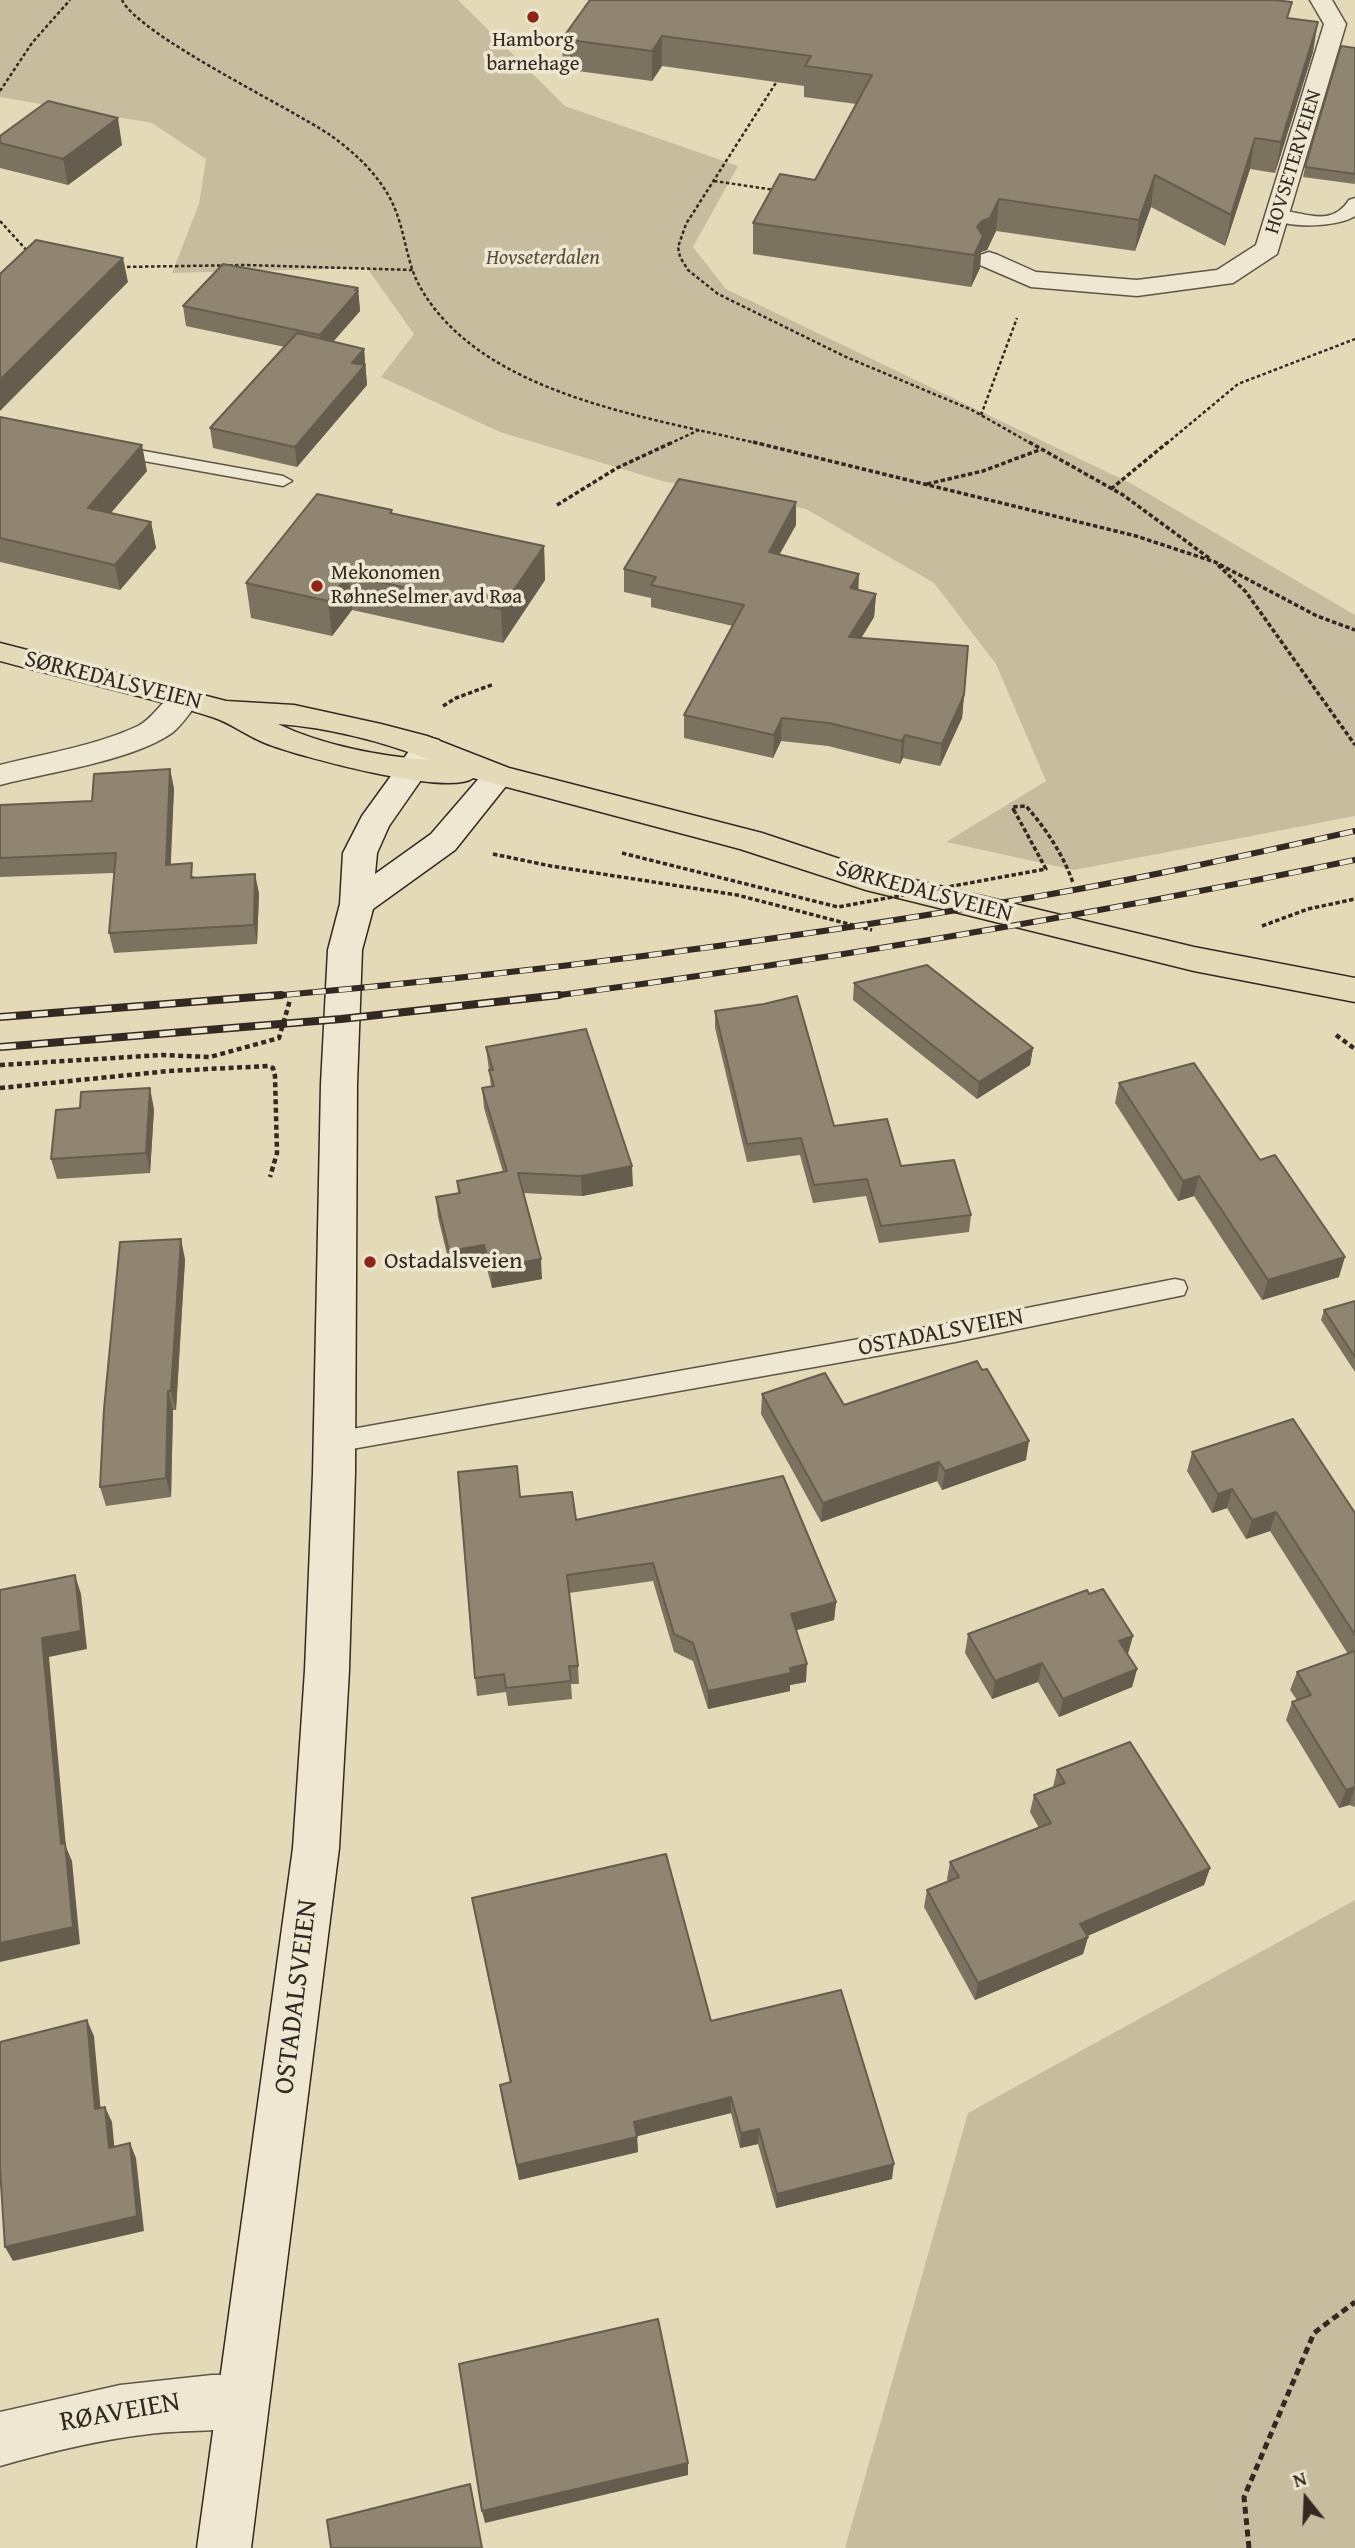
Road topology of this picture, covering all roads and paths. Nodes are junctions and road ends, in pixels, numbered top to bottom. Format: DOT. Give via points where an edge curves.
graph roads {
  1 [pos="71,0"];
  2 [pos="122,0"];
  3 [pos="1321,0"];
  4 [pos="783,71"];
  5 [pos="0,91"];
  6 [pos="714,181"];
  7 [pos="778,191"];
  8 [pos="1355,203"];
  9 [pos="1278,216"];
  10 [pos="0,222"];
  11 [pos="34,256"];
  12 [pos="989,260"];
  13 [pos="118,267"];
  14 [pos="414,270"];
  15 [pos="1031,279"];
  16 [pos="1355,340"];
  17 [pos="981,415"];
  18 [pos="701,429"];
  19 [pos="99,447"];
  20 [pos="1040,450"];
  21 [pos="283,481"];
  22 [pos="926,484"];
  23 [pos="1111,489"];
  24 [pos="557,505"];
  25 [pos="1214,562"];
  26 [pos="1355,630"];
  27 [pos="0,652"];
  28 [pos="494,684"];
  29 [pos="184,699"];
  30 [pos="433,714"];
  31 [pos="1354,742"];
  32 [pos="421,758"];
  33 [pos="0,775"];
  34 [pos="498,776"];
  35 [pos="484,852"];
  36 [pos="622,853"];
  37 [pos="1074,886"];
  38 [pos="1355,899"];
  39 [pos="357,904"];
  40 [pos="830,919"];
  41 [pos="1261,926"];
  42 [pos="1355,990"];
  43 [pos="1329,1029"];
  44 [pos="264,1042"];
  45 [pos="1355,1049"];
  46 [pos="0,1065"];
  47 [pos="0,1088"];
  48 [pos="270,1177"];
  49 [pos="1175,1288"];
  50 [pos="335,1442"];
  51 [pos="1355,2302"];
  52 [pos="243,2401"];
  53 [pos="0,2439"];
  54 [pos="225,2548"];
  55 [pos="1249,2548"];
  1 -- 5 [label="path" via="32,43"];
  2 -- 14 [label="path" via="166,38 330,135 366,164 395,208"];
  3 -- 9 [label="street, HOVSETERVEIEN" via="1335,24"];
  4 -- 6 [label="path"];
  6 -- 7 [label="path"];
  6 -- 17 [label="path" via="686,224 678,247 688,270 718,293 846,357"];
  8 -- 9 [label="lane" via="1348,215 1338,219"];
  9 -- 15 [label="street, HOVSETERVEIEN" via="1268,249 1224,277 1137,288"];
  10 -- 11 [label="path" via="23,250"];
  12 -- 15 [label="street, HOVSETERVEIEN"];
  13 -- 14 [label="path"];
  14 -- 18 [label="path" via="418,285 441,317 488,358 536,383 598,404"];
  15 -- 17 [label="path"];
  16 -- 23 [label="path" via="1238,384"];
  17 -- 20 [label="path"];
  18 -- 22 [label="path"];
  18 -- 24 [label="path" via="617,468"];
  19 -- 21 [label="lane"];
  20 -- 22 [label="path" via="983,471"];
  20 -- 23 [label="path"];
  22 -- 25 [label="path" via="1136,536"];
  23 -- 25 [label="path"];
  25 -- 26 [label="path" via="1317,616"];
  25 -- 31 [label="path" via="1246,592"];
  27 -- 29 [label="main road, SØRKEDALSVEIEN"];
  28 -- 30 [label="path" via="456,698"];
  29 -- 32 [label="main road, SØRKEDALSVEIEN" via="226,711 277,736 396,768"];
  29 -- 33 [label="street" via="162,725 149,732"];
  32 -- 34 [label="main road, SØRKEDALSVEIEN"];
  32 -- 39 [label="street, OSTADALSVEIEN" via="374,824 360,853"];
  34 -- 39 [label="street" via="443,842"];
  34 -- 42 [label="main road, SØRKEDALSVEIEN" via="750,841 866,879 1024,920"];
  35 -- 40 [label="path" via="737,895"];
  36 -- 37 [label="path, bridge" via="838,907 1046,869 1013,807 1026,806 1069,870"];
  38 -- 41 [label="path"];
  39 -- 50 [label="street, OSTADALSVEIEN" via="343,972"];
  43 -- 45 [label="path"];
  44 -- 46 [label="path" via="210,1057 162,1055"];
  47 -- 48 [label="path" via="269,1066 275,1076 277,1153"];
  49 -- 50 [label="lane, OSTADALSVEIEN" via="955,1332"];
  50 -- 52 [label="street, OSTADALSVEIEN" via="316,1848"];
  51 -- 55 [label="path" via="1314,2333 1244,2497"];
  52 -- 53 [label="street, RØAVEIEN" via="193,2401 126,2411"];
  52 -- 54 [label="street, OSTADALSVEIEN"];
}
